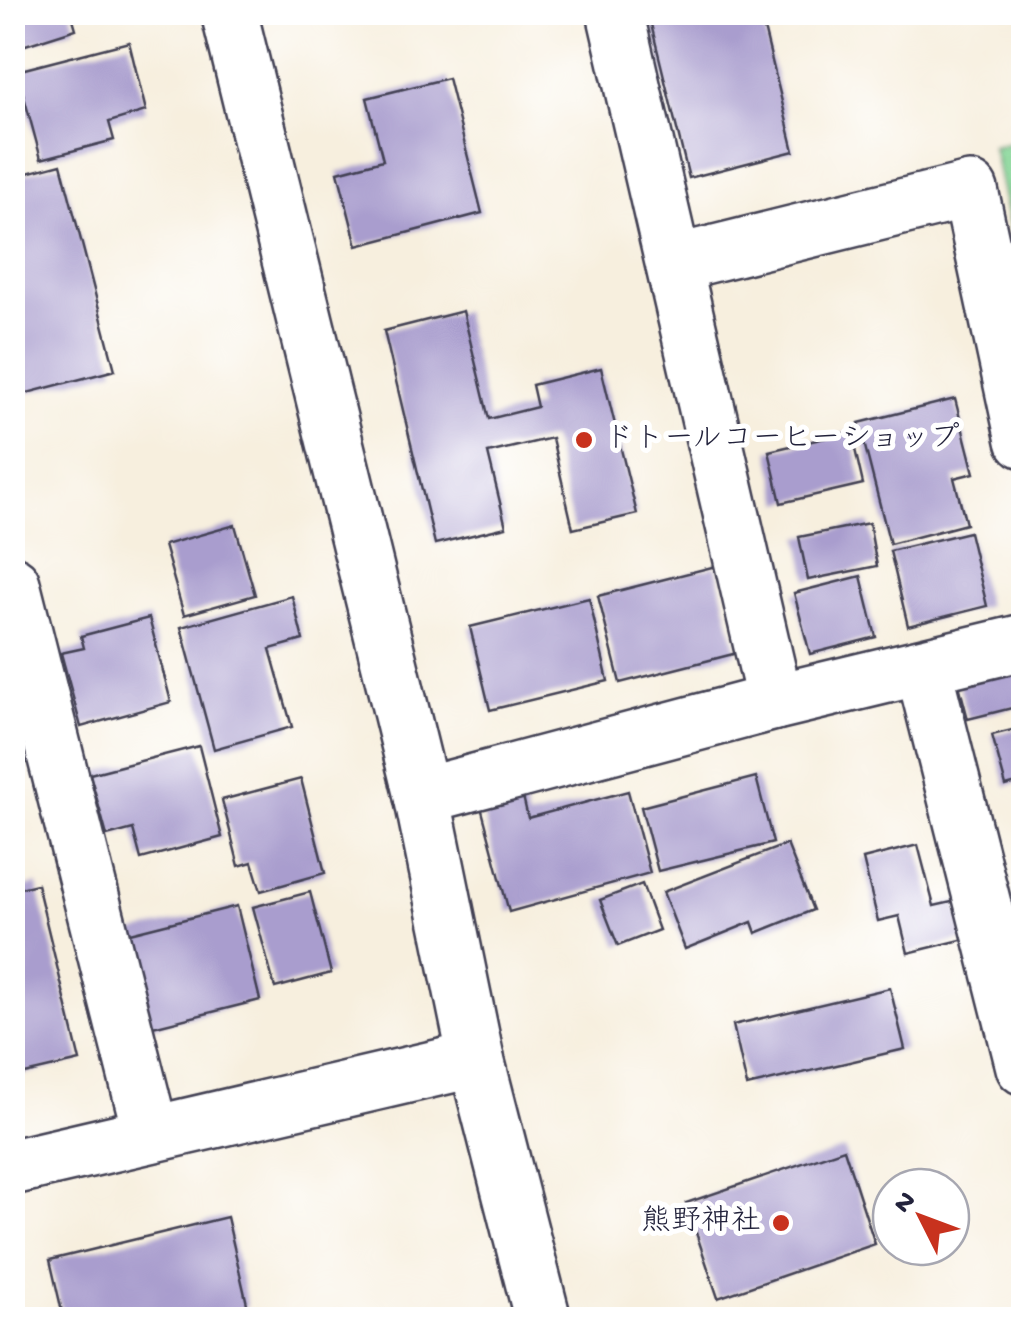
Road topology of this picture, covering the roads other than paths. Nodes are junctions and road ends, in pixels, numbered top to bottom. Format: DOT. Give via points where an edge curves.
graph roads {
  1 [pos="228,12"];
  2 [pos="615,12"];
  3 [pos="675,262"];
  4 [pos="1024,440"];
  5 [pos="12,584"];
  6 [pos="1024,642"];
  7 [pos="922,667"];
  8 [pos="775,702"];
  9 [pos="422,796"];
  10 [pos="1006,921"];
  11 [pos="476,1058"];
  12 [pos="1024,1067"];
  13 [pos="151,1134"];
  14 [pos="12,1167"];
  15 [pos="543,1320"];
  1 -- 9 [label="street"];
  2 -- 3 [label="street"];
  3 -- 4 [label="street" via="970,190"];
  3 -- 8 [label="street"];
  5 -- 13 [label="street"];
  6 -- 7 [label="street"];
  7 -- 8 [label="street"];
  7 -- 10 [label="street"];
  8 -- 9 [label="street"];
  9 -- 11 [label="street"];
  10 -- 12 [label="street"];
  11 -- 13 [label="street"];
  11 -- 15 [label="street"];
  13 -- 14 [label="street"];
}
